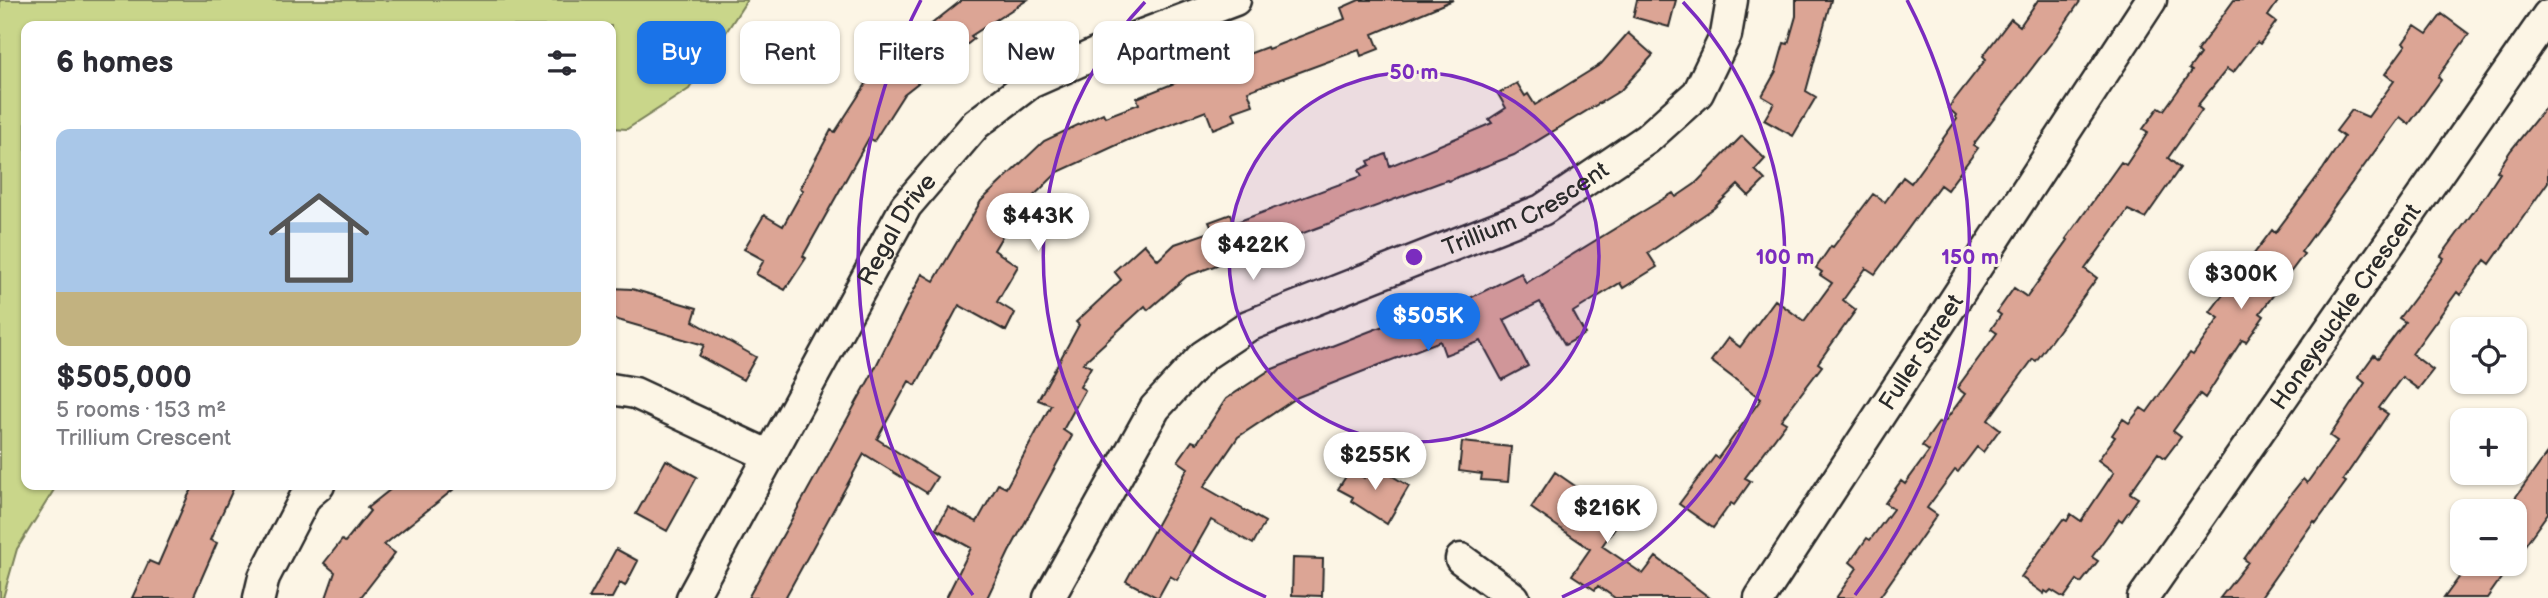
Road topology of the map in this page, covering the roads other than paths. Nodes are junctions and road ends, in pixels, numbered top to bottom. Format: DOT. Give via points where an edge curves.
graph roads {
  1 [pos="1235,0"];
  2 [pos="1732,0"];
  3 [pos="2151,0"];
  4 [pos="2548,15"];
  5 [pos="616,390"];
  6 [pos="770,456"];
  7 [pos="313,490"];
  8 [pos="1461,559"];
  9 [pos="259,598"];
  10 [pos="692,598"];
  11 [pos="1049,598"];
  12 [pos="1514,598"];
  13 [pos="1760,598"];
  14 [pos="2143,598"];
  1 -- 6 [label="street, Regal Drive" via="1030,83 976,124 906,206"];
  2 -- 11 [label="street, Trillium Crescent" via="1726,35 1698,93 1647,139 1553,203 1248,326 1203,356 1155,408"];
  3 -- 13 [label="street, Fuller Street"];
  4 -- 14 [label="street, Honeysuckle Crescent"];
  5 -- 6 [label="street" via="635,393"];
  6 -- 10 [label="street, Regal Drive"];
  7 -- 9 [label="street" via="264,577"];
  8 -- 12 [label="street"];
}
